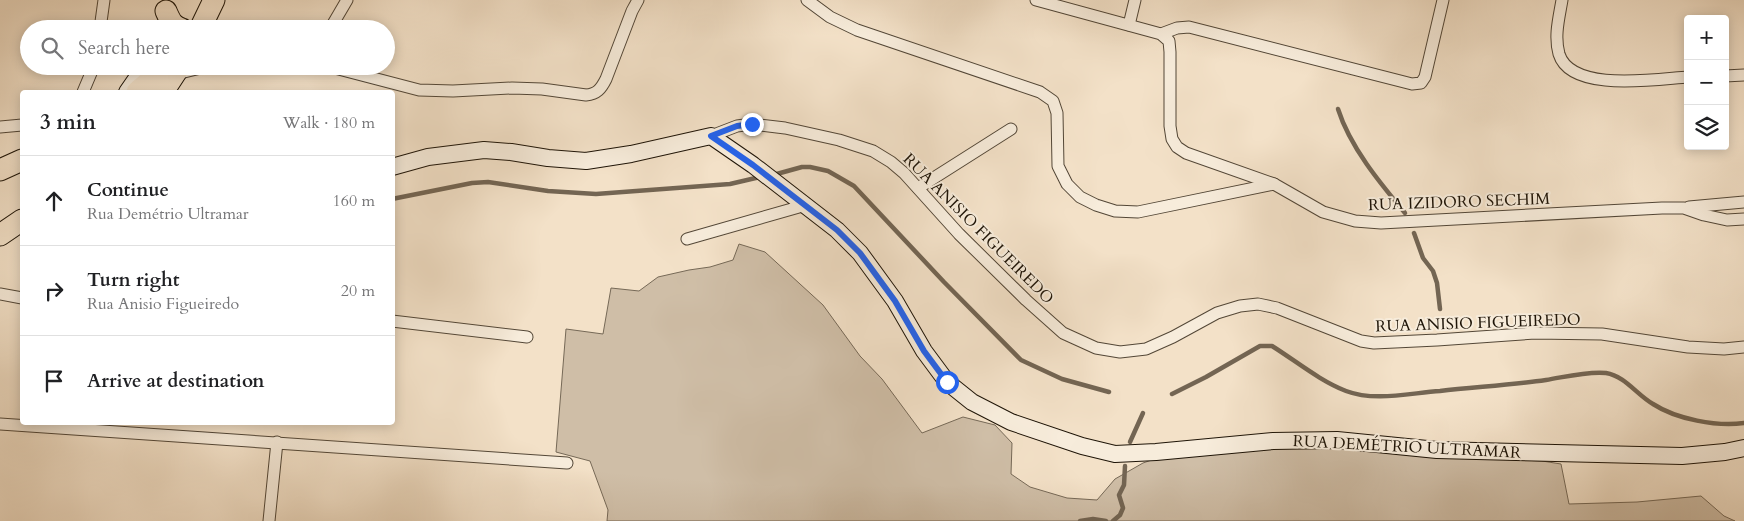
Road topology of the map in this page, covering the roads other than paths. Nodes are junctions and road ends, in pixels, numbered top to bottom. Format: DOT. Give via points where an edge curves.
graph roads {
  1 [pos="104,0"];
  2 [pos="346,0"];
  3 [pos="638,0"];
  4 [pos="806,0"];
  5 [pos="1036,0"];
  6 [pos="1136,0"];
  7 [pos="1443,0"];
  8 [pos="1562,0"];
  9 [pos="101,20"];
  10 [pos="335,20"];
  11 [pos="1128,26"];
  12 [pos="1161,34"];
  13 [pos="90,75"];
  14 [pos="162,75"];
  15 [pos="361,75"];
  16 [pos="1744,75"];
  17 [pos="1729,76"];
  18 [pos="1684,78"];
  19 [pos="149,82"];
  20 [pos="84,90"];
  21 [pos="131,90"];
  22 [pos="20,125"];
  23 [pos="0,127"];
  24 [pos="1011,130"];
  25 [pos="711,136"];
  26 [pos="20,161"];
  27 [pos="395,166"];
  28 [pos="0,170"];
  29 [pos="1274,184"];
  30 [pos="918,188"];
  31 [pos="1744,202"];
  32 [pos="806,205"];
  33 [pos="1684,208"];
  34 [pos="1744,219"];
  35 [pos="20,221"];
  36 [pos="0,234"];
  37 [pos="687,240"];
  38 [pos="0,294"];
  39 [pos="20,298"];
  40 [pos="395,321"];
  41 [pos="527,337"];
  42 [pos="1744,347"];
  43 [pos="0,424"];
  44 [pos="277,442"];
  45 [pos="1744,448"];
  46 [pos="567,463"];
  47 [pos="269,521"];
  1 -- 9 [label="street"];
  2 -- 10 [label="street"];
  3 -- 15 [label="street" via="606,80 594,94 512,88 419,90"];
  4 -- 29 [label="street" via="830,17 858,30 1040,92 1053,101 1057,113 1058,166 1067,184 1080,197 1096,205 1138,212"];
  5 -- 11 [label="street"];
  6 -- 11 [label="street"];
  7 -- 12 [label="street" via="1421,83 1412,84 1190,27"];
  8 -- 18 [label="street" via="1556,38 1560,56 1569,69 1604,81"];
  11 -- 12 [label="street"];
  12 -- 29 [label="street, RUA IZIDORO SECHIM" via="1169,41 1172,139 1186,153"];
  13 -- 20 [label="street"];
  14 -- 19 [label="highway"];
  16 -- 17 [label="street"];
  19 -- 21 [label="street"];
  22 -- 23 [label="street"];
  24 -- 30 [label="street"];
  25 -- 27 [label="street" via="586,161 484,150 428,157"];
  25 -- 30 [label="street, RUA ANISIO FIGUEIREDO" via="752,124 839,140 879,154"];
  25 -- 32 [label="street, RUA DEMÉTRIO ULTRAMAR"];
  26 -- 28 [label="highway"];
  29 -- 33 [label="street, RUA IZIDORO SECHIM" via="1323,212 1355,221"];
  30 -- 42 [label="street, RUA ANISIO FIGUEIREDO" via="958,234 1026,300 1063,333 1096,348 1120,352 1146,349 1217,313 1258,304 1374,343 1536,333 1602,334 1688,347"];
  31 -- 33 [label="street"];
  32 -- 37 [label="street"];
  32 -- 45 [label="street, RUA DEMÉTRIO ULTRAMAR" via="860,253 947,382 972,402 1011,422 1082,446 1115,454 1273,441 1336,440 1437,450 1682,456"];
  33 -- 34 [label="street, RUA IZIDORO SECHIM" via="1727,220"];
  35 -- 36 [label="highway"];
  38 -- 39 [label="street"];
  40 -- 41 [label="street"];
  43 -- 44 [label="street"];
  44 -- 46 [label="street"];
  44 -- 47 [label="street"];
}
